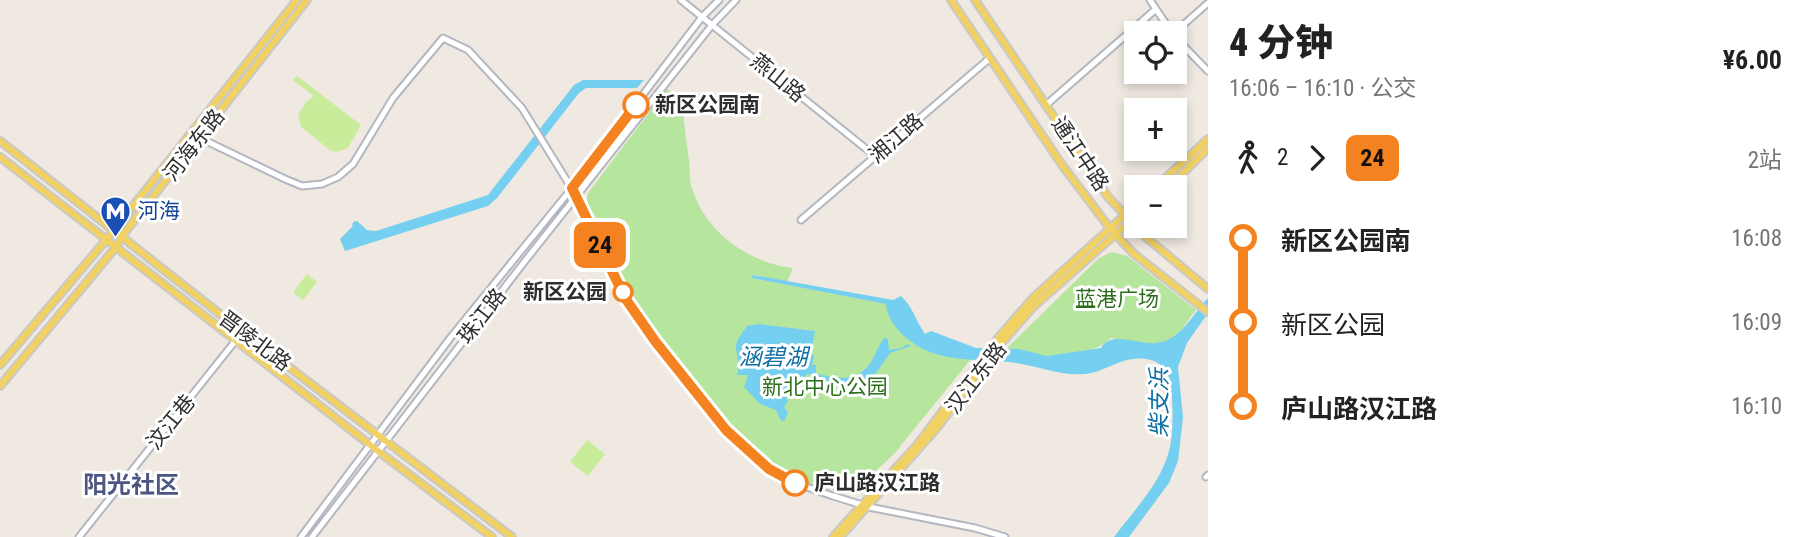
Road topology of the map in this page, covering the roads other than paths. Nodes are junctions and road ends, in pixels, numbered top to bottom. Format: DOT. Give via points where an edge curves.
graph roads {
  1 [pos="297,0"];
  2 [pos="307,0"];
  3 [pos="681,0"];
  4 [pos="719,0"];
  5 [pos="736,0"];
  6 [pos="951,0"];
  7 [pos="975,0"];
  8 [pos="1150,0"];
  9 [pos="1208,3"];
  10 [pos="1156,9"];
  11 [pos="702,18"];
  12 [pos="1164,21"];
  13 [pos="1187,22"];
  14 [pos="712,25"];
  15 [pos="1187,49"];
  16 [pos="990,58"];
  17 [pos="1208,71"];
  18 [pos="1046,105"];
  19 [pos="200,138"];
  20 [pos="1208,139"];
  21 [pos="0,141"];
  22 [pos="1208,148"];
  23 [pos="875,156"];
  24 [pos="0,157"];
  25 [pos="1169,175"];
  26 [pos="1181,175"];
  27 [pos="572,188"];
  28 [pos="577,197"];
  29 [pos="1124,212"];
  30 [pos="801,220"];
  31 [pos="1124,220"];
  32 [pos="1124,225"];
  33 [pos="1110,227"];
  34 [pos="114,230"];
  35 [pos="1115,234"];
  36 [pos="122,236"];
  37 [pos="1150,238"];
  38 [pos="106,240"];
  39 [pos="116,247"];
  40 [pos="1208,289"];
  41 [pos="1208,312"];
  42 [pos="236,340"];
  43 [pos="996,346"];
  44 [pos="0,365"];
  45 [pos="0,386"];
  46 [pos="380,435"];
  47 [pos="387,440"];
  48 [pos="371,446"];
  49 [pos="378,451"];
  50 [pos="865,506"];
  51 [pos="79,537"];
  52 [pos="301,537"];
  53 [pos="312,537"];
  54 [pos="492,537"];
  55 [pos="512,537"];
  56 [pos="833,537"];
  57 [pos="840,537"];
  58 [pos="1005,537"];
  1 -- 34 [label="main road, 河海东路"];
  2 -- 19 [label="main road, 河海东路"];
  3 -- 11 [label="street, 燕山路"];
  4 -- 11 [label="street, 珠江路"];
  5 -- 14 [label="street, 珠江路"];
  6 -- 16 [label="main road, 通江中路"];
  7 -- 18 [label="main road, 通江中路"];
  8 -- 10 [label="street"];
  9 -- 13 [label="street"];
  10 -- 12 [label="street"];
  10 -- 18 [label="street"];
  11 -- 14 [label="street, 燕山路"];
  11 -- 27 [label="street, 珠江路"];
  14 -- 23 [label="street, 燕山路"];
  14 -- 28 [label="street, 珠江路"];
  15 -- 17 [label="street"];
  16 -- 23 [label="street, 湘江路"];
  16 -- 33 [label="main road, 通江中路"];
  18 -- 29 [label="main road, 通江中路" via="1108,197"];
  19 -- 27 [label="street" via="302,186 322,184 353,164 393,98 443,38 468,50 522,108"];
  19 -- 36 [label="main road, 河海东路"];
  20 -- 25 [label="main road"];
  21 -- 34 [label="main road, 晋陵北路"];
  22 -- 26 [label="main road"];
  23 -- 30 [label="street, 湘江路"];
  24 -- 38 [label="main road, 晋陵北路"];
  27 -- 28 [label="street"];
  27 -- 46 [label="street, 珠江路" via="451,337"];
  28 -- 47 [label="street, 珠江路"];
  28 -- 50 [label="street" via="625,298 726,430 769,469 795,483"];
  31 -- 33 [label="main road, 汉江东路"];
  32 -- 35 [label="main road, 汉江东路"];
  33 -- 35 [label="main road, 通江中路"];
  33 -- 43 [label="main road, 汉江东路" via="1033,298"];
  34 -- 36 [label="main road, 晋陵北路"];
  34 -- 38 [label="main road, 河海东路"];
  35 -- 41 [label="main road, 通江中路"];
  35 -- 43 [label="main road, 汉江东路"];
  36 -- 39 [label="main road, 河海东路"];
  36 -- 46 [label="main road, 晋陵北路"];
  37 -- 40 [label="main road, 通江中路"];
  38 -- 39 [label="main road, 晋陵北路"];
  38 -- 44 [label="main road, 河海东路"];
  39 -- 42 [label="main road, 晋陵北路"];
  39 -- 45 [label="main road, 河海东路"];
  42 -- 48 [label="main road, 晋陵北路"];
  42 -- 51 [label="street, 汶江巷"];
  43 -- 50 [label="main road, 汉江东路"];
  46 -- 47 [label="main road, 晋陵北路"];
  46 -- 48 [label="street, 珠江路"];
  47 -- 49 [label="street, 珠江路"];
  47 -- 55 [label="main road, 晋陵北路"];
  48 -- 49 [label="main road, 晋陵北路"];
  48 -- 52 [label="street, 珠江路"];
  49 -- 53 [label="street, 珠江路"];
  49 -- 54 [label="main road, 晋陵北路"];
  50 -- 56 [label="main road, 汉江东路"];
  50 -- 57 [label="main road, 汉江东路"];
  50 -- 58 [label="street"];
}
